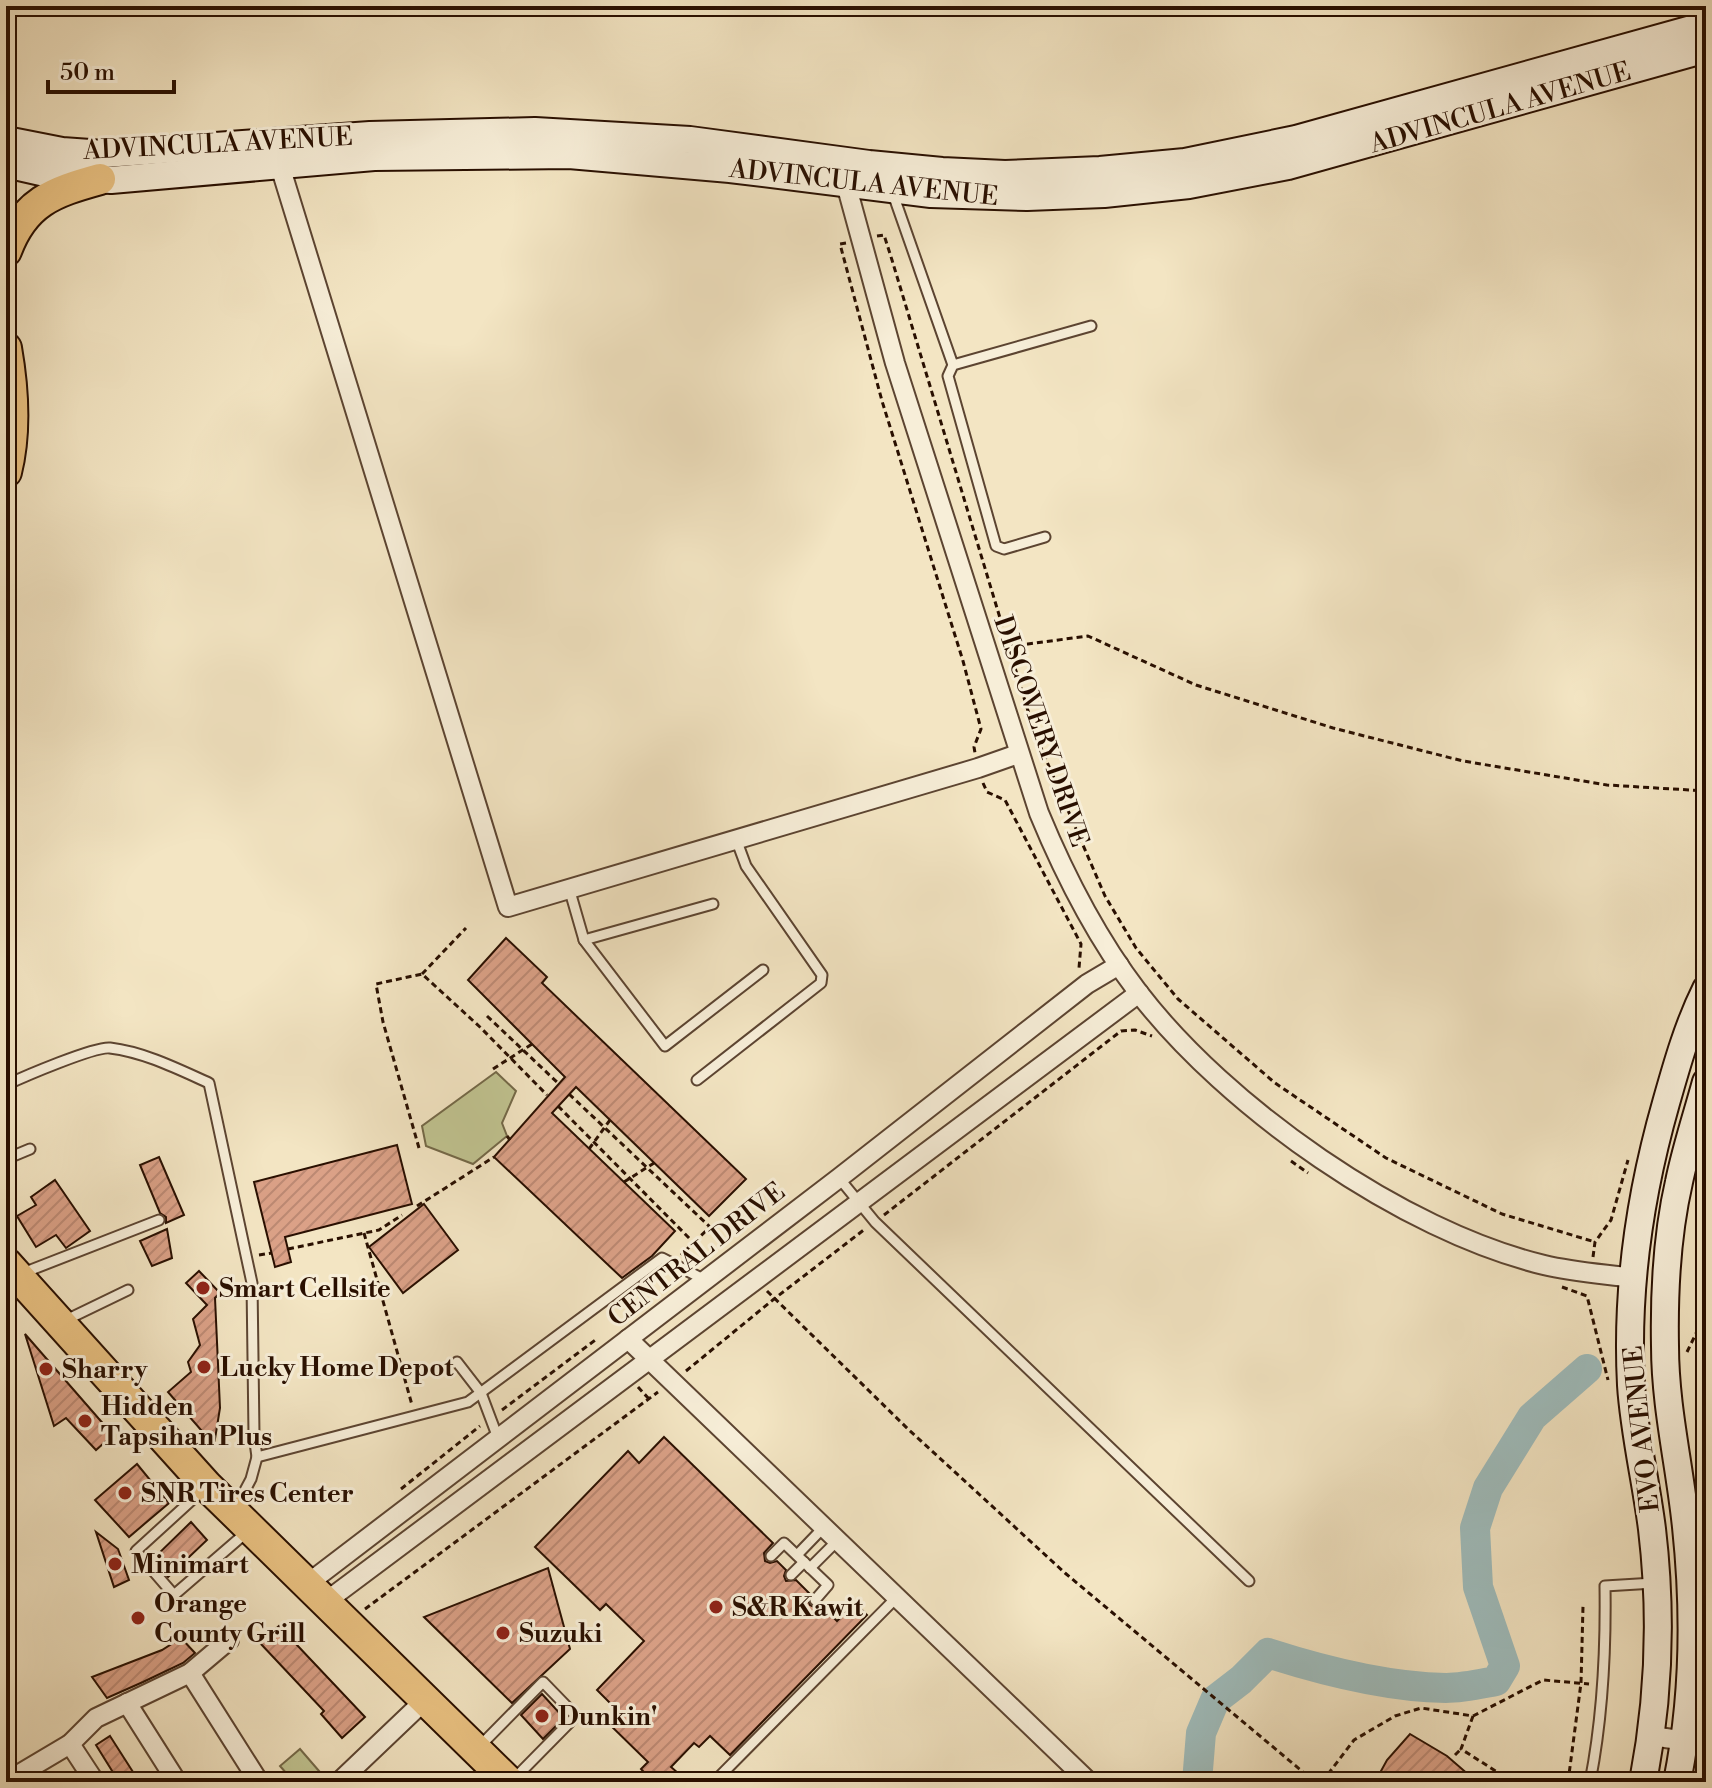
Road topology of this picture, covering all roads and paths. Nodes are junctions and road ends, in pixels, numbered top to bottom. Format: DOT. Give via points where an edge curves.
graph roads {
  1 [pos="1706,25"];
  2 [pos="1706,49"];
  3 [pos="6,140"];
  4 [pos="6,164"];
  5 [pos="280,166"];
  6 [pos="100,179"];
  7 [pos="846,184"];
  8 [pos="892,190"];
  9 [pos="861,239"];
  10 [pos="6,251"];
  11 [pos="1091,326"];
  12 [pos="6,348"];
  13 [pos="953,365"];
  14 [pos="6,472"];
  15 [pos="1045,537"];
  16 [pos="1007,645"];
  17 [pos="1018,754"];
  18 [pos="978,768"];
  19 [pos="1706,791"];
  20 [pos="736,839"];
  21 [pos="569,888"];
  22 [pos="713,904"];
  23 [pos="466,928"];
  24 [pos="584,940"];
  25 [pos="1119,965"];
  26 [pos="763,970"];
  27 [pos="1078,973"];
  28 [pos="422,974"];
  29 [pos="1706,989"];
  30 [pos="1139,993"];
  31 [pos="487,1016"];
  32 [pos="532,1044"];
  33 [pos="1161,1044"];
  34 [pos="523,1050"];
  35 [pos="511,1058"];
  36 [pos="493,1069"];
  37 [pos="697,1080"];
  38 [pos="1706,1082"];
  39 [pos="559,1084"];
  40 [pos="6,1085"];
  41 [pos="569,1094"];
  42 [pos="547,1095"];
  43 [pos="558,1106"];
  44 [pos="610,1120"];
  45 [pos="605,1127"];
  46 [pos="594,1142"];
  47 [pos="419,1148"];
  48 [pos="30,1149"];
  49 [pos="589,1149"];
  50 [pos="494,1157"];
  51 [pos="1288,1158"];
  52 [pos="6,1159"];
  53 [pos="654,1163"];
  54 [pos="647,1167"];
  55 [pos="1314,1176"];
  56 [pos="1647,1176"];
  57 [pos="1706,1177"];
  58 [pos="630,1178"];
  59 [pos="839,1178"];
  60 [pos="624,1182"];
  61 [pos="1679,1183"];
  62 [pos="859,1203"];
  63 [pos="417,1206"];
  64 [pos="402,1215"];
  65 [pos="159,1220"];
  66 [pos="875,1222"];
  67 [pos="364,1233"];
  68 [pos="693,1242"];
  69 [pos="1595,1242"];
  70 [pos="1706,1244"];
  71 [pos="288,1249"];
  72 [pos="672,1263"];
  73 [pos="11,1269"];
  74 [pos="1633,1278"];
  75 [pos="757,1279"];
  76 [pos="705,1280"];
  77 [pos="1667,1282"];
  78 [pos="1559,1286"];
  79 [pos="128,1290"];
  80 [pos="774,1299"];
  81 [pos="59,1324"];
  82 [pos="628,1339"];
  83 [pos="648,1361"];
  84 [pos="457,1362"];
  85 [pos="671,1383"];
  86 [pos="1667,1387"];
  87 [pos="1621,1390"];
  88 [pos="481,1393"];
  89 [pos="415,1416"];
  90 [pos="498,1438"];
  91 [pos="257,1457"];
  92 [pos="207,1486"];
  93 [pos="242,1520"];
  94 [pos="830,1535"];
  95 [pos="771,1556"];
  96 [pos="804,1562"];
  97 [pos="791,1575"];
  98 [pos="1249,1581"];
  99 [pos="1691,1581"];
  100 [pos="1657,1583"];
  101 [pos="896,1598"];
  102 [pos="815,1600"];
  103 [pos="325,1604"];
  104 [pos="1583,1606"];
  105 [pos="229,1640"];
  106 [pos="190,1673"];
  107 [pos="1581,1683"];
  108 [pos="1604,1685"];
  109 [pos="424,1701"];
  110 [pos="127,1703"];
  111 [pos="1473,1716"];
  112 [pos="1652,1736"];
  113 [pos="1696,1743"];
  114 [pos="70,1744"];
  115 [pos="1461,1749"];
  116 [pos="475,1750"];
  117 [pos="1455,1755"];
  118 [pos="1706,1762"];
  119 [pos="11,1781"];
  120 [pos="95,1782"];
  121 [pos="177,1782"];
  122 [pos="259,1782"];
  123 [pos="339,1782"];
  124 [pos="510,1782"];
  125 [pos="714,1782"];
  126 [pos="1089,1782"];
  127 [pos="1315,1782"];
  128 [pos="1322,1782"];
  129 [pos="1513,1782"];
  130 [pos="1568,1782"];
  131 [pos="1590,1782"];
  132 [pos="1643,1782"];
  133 [pos="1677,1782"];
  134 [pos="1700,1782"];
  1 -- 3 [label="main road, ADVINCULA AVENUE" via="1296,139 1185,162 1100,170 942,171 690,140 569,132 394,134 113,154"];
  2 -- 8 [label="main road, ADVINCULA AVENUE" via="1323,157 1218,180 1081,196"];
  4 -- 6 [label="main road, ADVINCULA AVENUE"];
  5 -- 6 [label="main road, ADVINCULA AVENUE"];
  5 -- 7 [label="main road, ADVINCULA AVENUE" via="389,157 569,155"];
  5 -- 21 [label="street" via="508,907"];
  6 -- 10 [label="main road" via="40,202 21,221"];
  7 -- 8 [label="main road, ADVINCULA AVENUE"];
  7 -- 9 [label="street, DISCOVERY DRIVE"];
  8 -- 13 [label="lane"];
  9 -- 16 [label="path" via="884,235"];
  9 -- 17 [label="street, DISCOVERY DRIVE"];
  9 -- 18 [label="path" via="840,244 882,401 967,674 981,729 974,747"];
  11 -- 13 [label="lane"];
  12 -- 14 [label="main road" via="12,433"];
  13 -- 15 [label="lane" via="948,376 996,546 1004,549"];
  16 -- 19 [label="path" via="1088,636 1196,685 1463,761 1607,785"];
  16 -- 69 [label="path" via="1035,734 1105,896 1136,948 1178,999 1275,1083 1386,1158 1502,1214"];
  17 -- 18 [label="street"];
  17 -- 25 [label="street, DISCOVERY DRIVE" via="1061,866"];
  18 -- 20 [label="street"];
  18 -- 27 [label="path" via="987,792 1005,800 1081,944"];
  20 -- 21 [label="street"];
  20 -- 37 [label="lane" via="746,866 822,975 821,983"];
  21 -- 24 [label="lane"];
  22 -- 24 [label="lane"];
  23 -- 28 [label="path"];
  24 -- 26 [label="lane" via="665,1046"];
  25 -- 30 [label="street, DISCOVERY DRIVE"];
  25 -- 59 [label="street, CENTRAL DRIVE" via="1087,984"];
  28 -- 35 [label="path"];
  28 -- 47 [label="path" via="376,984"];
  29 -- 56 [label="main road, EVO AVENUE" via="1676,1065"];
  30 -- 62 [label="street"];
  30 -- 74 [label="street, DISCOVERY DRIVE" via="1249,1104 1363,1186 1492,1249 1544,1265"];
  31 -- 34 [label="path"];
  32 -- 34 [label="path"];
  33 -- 66 [label="path" via="1150,1034 1121,1031"];
  34 -- 35 [label="path"];
  34 -- 39 [label="path"];
  35 -- 36 [label="path"];
  35 -- 42 [label="path"];
  38 -- 61 [label="main road, EVO AVENUE"];
  40 -- 91 [label="lane" via="107,1047 209,1083 252,1283"];
  41 -- 45 [label="path"];
  43 -- 46 [label="path"];
  44 -- 45 [label="path"];
  45 -- 46 [label="path"];
  45 -- 54 [label="path"];
  46 -- 49 [label="path"];
  46 -- 58 [label="path"];
  48 -- 52 [label="lane"];
  50 -- 63 [label="path"];
  51 -- 55 [label="path"];
  53 -- 54 [label="path"];
  54 -- 58 [label="path"];
  54 -- 68 [label="path" via="710,1227"];
  56 -- 61 [label="main road"];
  56 -- 74 [label="main road, EVO AVENUE"];
  57 -- 70 [label="path" via="1697,1211"];
  58 -- 60 [label="path"];
  58 -- 68 [label="path"];
  59 -- 62 [label="lane"];
  59 -- 76 [label="street, CENTRAL DRIVE"];
  61 -- 77 [label="main road, EVO AVENUE"];
  62 -- 66 [label="lane"];
  62 -- 75 [label="street"];
  64 -- 67 [label="path"];
  65 -- 73 [label="lane"];
  66 -- 80 [label="path"];
  66 -- 98 [label="lane"];
  67 -- 71 [label="path"];
  67 -- 89 [label="path"];
  68 -- 72 [label="path"];
  72 -- 76 [label="lane"];
  72 -- 88 [label="lane" via="662,1258"];
  73 -- 81 [label="main road"];
  74 -- 77 [label="main road"];
  74 -- 87 [label="main road, EVO AVENUE" via="1630,1347"];
  75 -- 80 [label="path"];
  75 -- 83 [label="street"];
  76 -- 82 [label="street, CENTRAL DRIVE"];
  77 -- 86 [label="main road, EVO AVENUE"];
  78 -- 87 [label="path" via="1587,1296"];
  79 -- 81 [label="lane"];
  80 -- 85 [label="path"];
  80 -- 127 [label="path" via="1065,1573"];
  81 -- 92 [label="main road"];
  82 -- 83 [label="street"];
  82 -- 90 [label="street, CENTRAL DRIVE"];
  83 -- 85 [label="street"];
  83 -- 103 [label="street"];
  84 -- 88 [label="lane"];
  85 -- 94 [label="street"];
  85 -- 103 [label="path"];
  86 -- 87 [label="main road"];
  86 -- 99 [label="main road, EVO AVENUE"];
  87 -- 100 [label="main road, EVO AVENUE" via="1652,1529"];
  88 -- 89 [label="lane" via="468,1402"];
  88 -- 90 [label="lane"];
  89 -- 91 [label="lane"];
  90 -- 103 [label="street, CENTRAL DRIVE"];
  91 -- 93 [label="lane"];
  92 -- 93 [label="main road"];
  92 -- 93 [label="lane" via="136,1551 174,1595"];
  93 -- 103 [label="main road"];
  94 -- 96 [label="lane"];
  94 -- 96 [label="lane"];
  94 -- 101 [label="street"];
  95 -- 96 [label="lane" via="784,1543"];
  96 -- 97 [label="lane"];
  96 -- 102 [label="lane" via="828,1585"];
  99 -- 100 [label="main road"];
  99 -- 113 [label="main road, EVO AVENUE"];
  100 -- 108 [label="lane" via="1605,1586"];
  100 -- 112 [label="main road, EVO AVENUE"];
  101 -- 125 [label="lane"];
  101 -- 126 [label="street"];
  103 -- 109 [label="main road"];
  104 -- 107 [label="path"];
  105 -- 106 [label="street"];
  106 -- 110 [label="street"];
  106 -- 122 [label="street"];
  107 -- 108 [label="path"];
  107 -- 111 [label="path" via="1543,1680"];
  107 -- 130 [label="path"];
  108 -- 131 [label="lane"];
  109 -- 116 [label="main road"];
  109 -- 123 [label="street"];
  110 -- 114 [label="street" via="96,1718"];
  110 -- 121 [label="street"];
  111 -- 115 [label="path"];
  111 -- 128 [label="path" via="1421,1708 1395,1716 1354,1740"];
  112 -- 113 [label="street"];
  112 -- 132 [label="main road, EVO AVENUE"];
  113 -- 133 [label="main road, EVO AVENUE"];
  114 -- 119 [label="street"];
  114 -- 120 [label="street"];
  115 -- 117 [label="path"];
  115 -- 129 [label="path"];
  116 -- 124 [label="main road"];
  116 -- 124 [label="lane" via="543,1682 576,1716"];
  118 -- 134 [label="path"];
}
